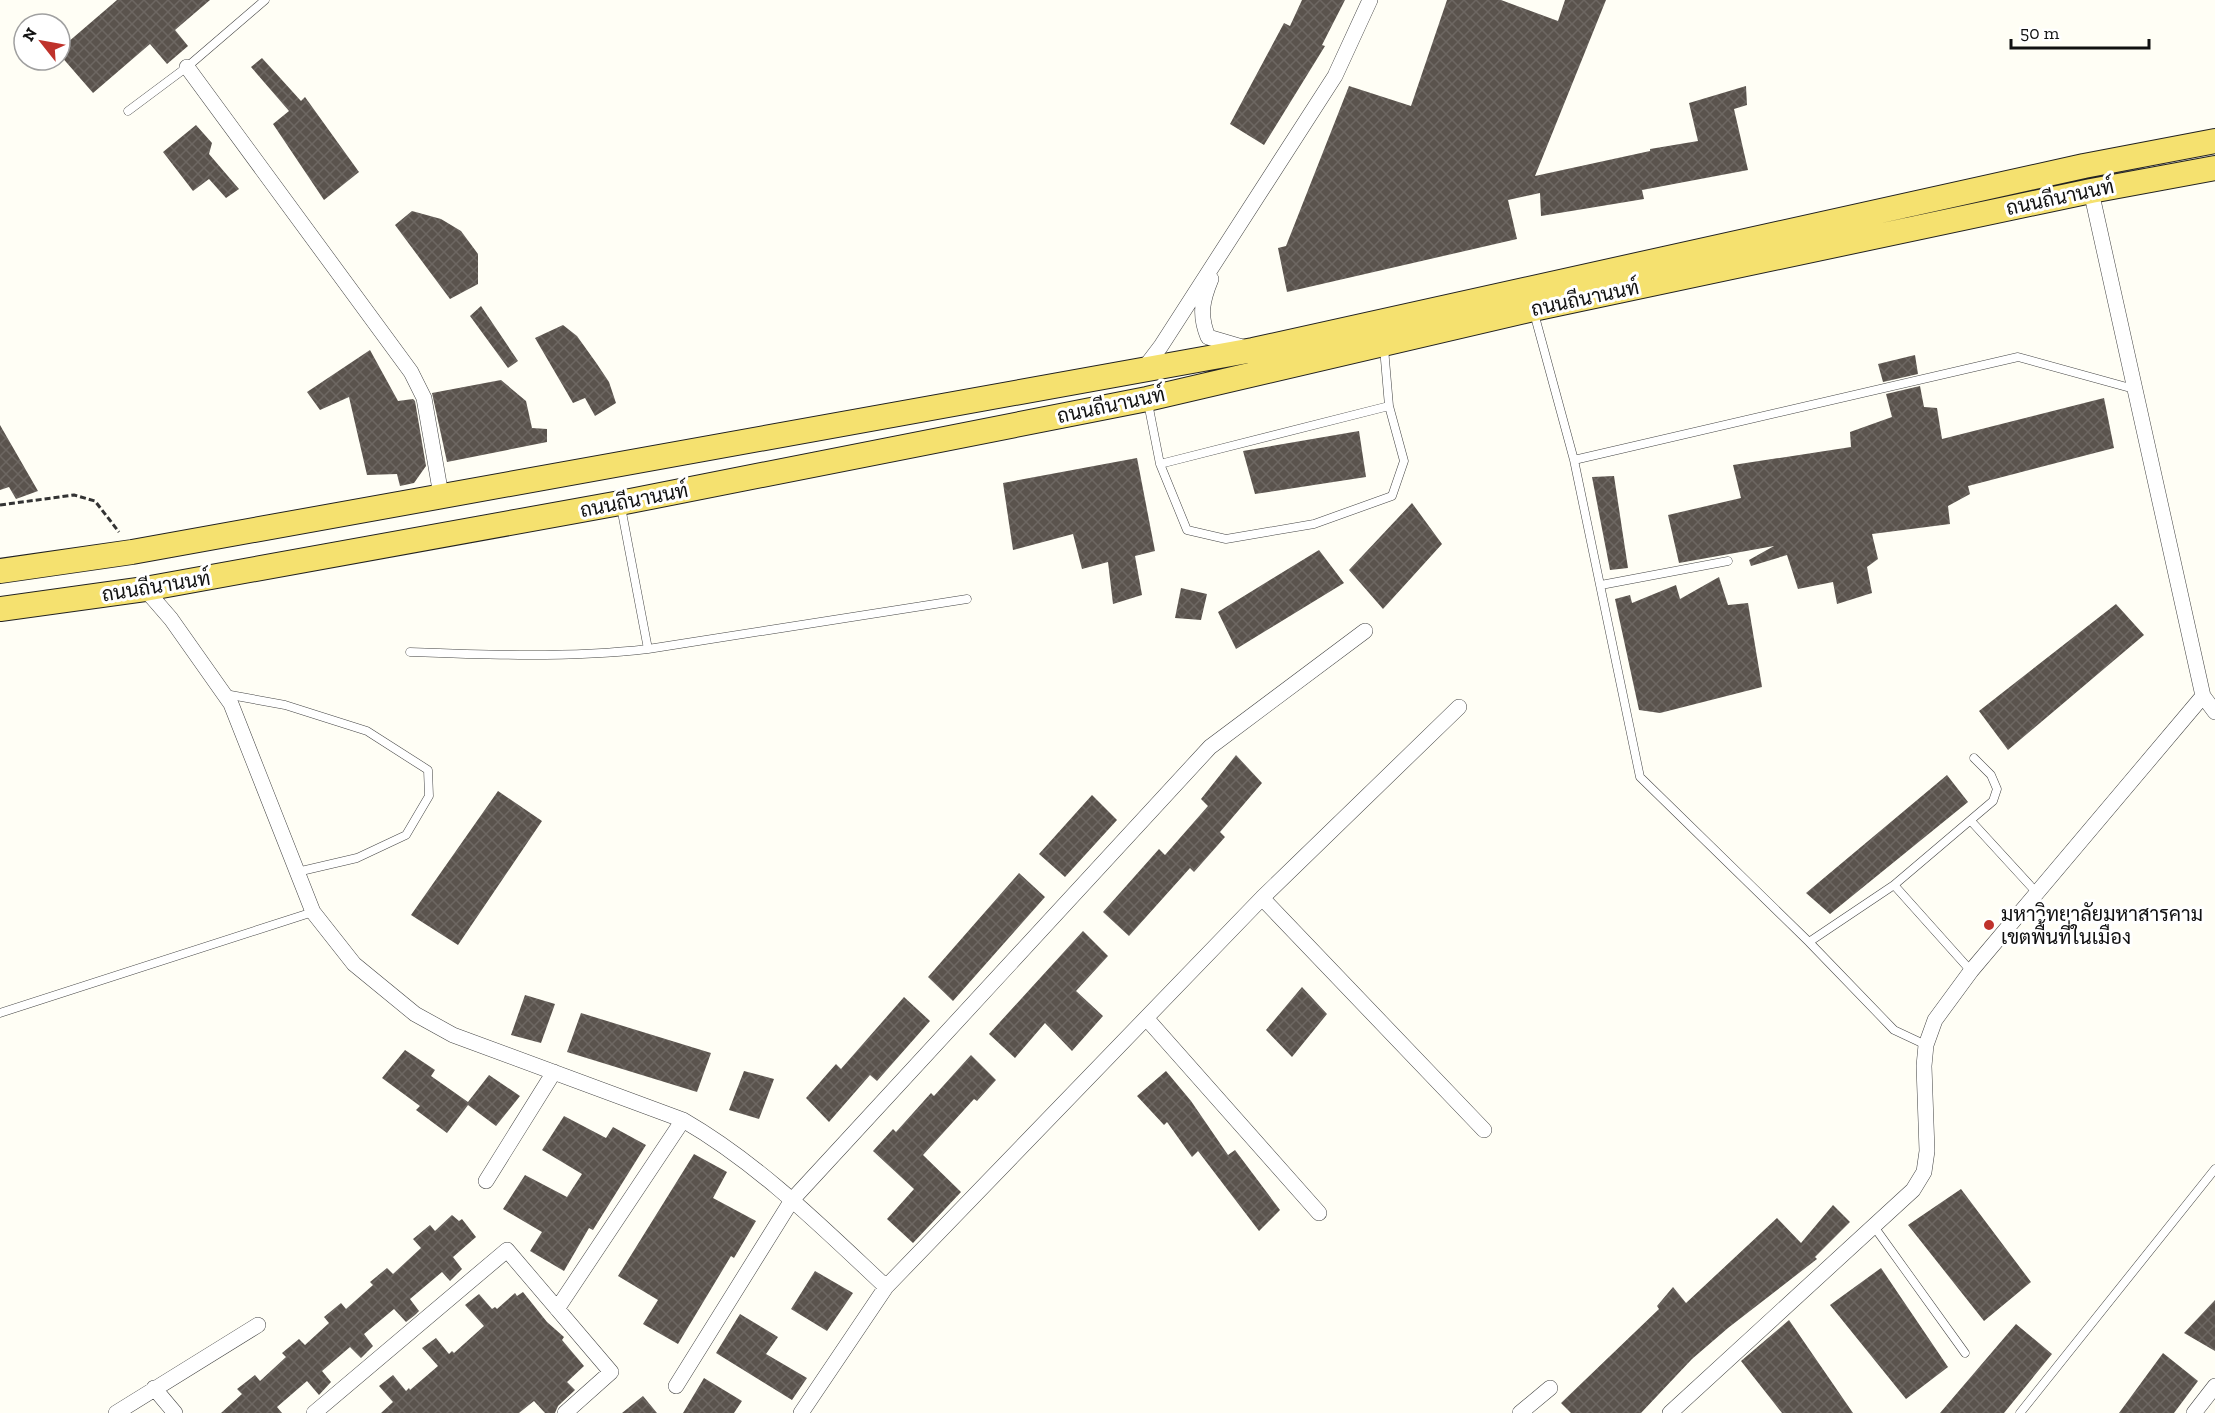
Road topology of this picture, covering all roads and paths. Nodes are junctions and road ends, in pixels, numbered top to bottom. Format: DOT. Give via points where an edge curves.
graph roads {
  1 [pos="265,0"];
  2 [pos="1370,0"];
  3 [pos="187,67"];
  4 [pos="128,111"];
  5 [pos="2215,141"];
  6 [pos="2084,166"];
  7 [pos="2215,168"];
  8 [pos="2091,190"];
  9 [pos="1223,249"];
  10 [pos="1533,309"];
  11 [pos="1384,344"];
  12 [pos="1253,350"];
  13 [pos="1142,370"];
  14 [pos="2134,389"];
  15 [pos="1147,399"];
  16 [pos="1389,406"];
  17 [pos="1574,460"];
  18 [pos="1160,464"];
  19 [pos="441,495"];
  20 [pos="620,503"];
  21 [pos="0,506"];
  22 [pos="132,552"];
  23 [pos="1728,561"];
  24 [pos="0,571"];
  25 [pos="1601,585"];
  26 [pos="145,589"];
  27 [pos="967,599"];
  28 [pos="0,609"];
  29 [pos="1365,631"];
  30 [pos="648,649"];
  31 [pos="410,652"];
  32 [pos="224,694"];
  33 [pos="2203,696"];
  34 [pos="1460,707"];
  35 [pos="2215,712"];
  36 [pos="1974,758"];
  37 [pos="1971,821"];
  38 [pos="297,872"];
  39 [pos="1894,885"];
  40 [pos="2037,893"];
  41 [pos="1262,898"];
  42 [pos="313,912"];
  43 [pos="1809,942"];
  44 [pos="1971,971"];
  45 [pos="0,1013"];
  46 [pos="1147,1019"];
  47 [pos="1926,1045"];
  48 [pos="554,1072"];
  49 [pos="683,1120"];
  50 [pos="1484,1130"];
  51 [pos="2215,1169"];
  52 [pos="486,1181"];
  53 [pos="792,1200"];
  54 [pos="1319,1213"];
  55 [pos="1875,1228"];
  56 [pos="886,1287"];
  57 [pos="557,1309"];
  58 [pos="258,1325"];
  59 [pos="1965,1353"];
  60 [pos="676,1386"];
  61 [pos="2215,1386"];
  62 [pos="154,1388"];
  63 [pos="1550,1388"];
  64 [pos="116,1413"];
  65 [pos="175,1413"];
  66 [pos="314,1413"];
  67 [pos="565,1413"];
  68 [pos="801,1413"];
  69 [pos="1520,1413"];
  70 [pos="1670,1413"];
  71 [pos="2020,1413"];
  72 [pos="2194,1413"];
  1 -- 3 [label="lane"];
  2 -- 9 [label="street" via="1335,76"];
  3 -- 4 [label="lane"];
  3 -- 19 [label="street" via="411,372 423,398"];
  5 -- 6 [label="main road, ถนนถีนานนท์"];
  6 -- 8 [label="main road"];
  6 -- 12 [label="main road, ถนนถีนานนท์"];
  7 -- 8 [label="main road, ถนนถีนานนท์"];
  8 -- 10 [label="main road, ถนนถีนานนท์"];
  8 -- 14 [label="street"];
  9 -- 12 [label="street" via="1205,294 1201,320 1208,337"];
  9 -- 13 [label="street"];
  10 -- 11 [label="main road, ถนนถีนานนท์"];
  10 -- 17 [label="lane"];
  11 -- 15 [label="main road, ถนนถีนานนท์"];
  11 -- 16 [label="lane"];
  12 -- 13 [label="main road, ถนนถีนานนท์"];
  13 -- 19 [label="main road, ถนนถีนานนท์"];
  14 -- 17 [label="lane" via="2018,357"];
  14 -- 33 [label="street"];
  15 -- 18 [label="lane"];
  15 -- 20 [label="main road, ถนนถีนานนท์"];
  16 -- 18 [label="lane"];
  16 -- 18 [label="lane" via="1404,461 1392,496 1314,524 1226,539 1187,530"];
  17 -- 25 [label="lane"];
  19 -- 22 [label="main road, ถนนถีนานนท์"];
  20 -- 26 [label="main road, ถนนถีนานนท์"];
  20 -- 30 [label="lane"];
  21 -- 22 [label="path" via="74,495 95,501"];
  22 -- 24 [label="main road, ถนนถีนานนท์"];
  23 -- 25 [label="lane"];
  25 -- 43 [label="lane" via="1640,777"];
  26 -- 28 [label="main road, ถนนถีนานนท์"];
  26 -- 32 [label="street"];
  27 -- 30 [label="lane"];
  29 -- 53 [label="street" via="1210,747"];
  30 -- 31 [label="lane" via="605,654"];
  32 -- 38 [label="street"];
  32 -- 38 [label="lane" via="285,705 367,731 428,770 429,796 406,835 357,858"];
  33 -- 35 [label="street"];
  33 -- 40 [label="street"];
  34 -- 41 [label="street"];
  36 -- 37 [label="lane" via="1991,775 1997,789 1993,801"];
  37 -- 39 [label="lane"];
  37 -- 40 [label="lane"];
  38 -- 42 [label="street"];
  39 -- 43 [label="lane"];
  39 -- 44 [label="lane"];
  40 -- 44 [label="street"];
  41 -- 46 [label="street"];
  41 -- 50 [label="street"];
  42 -- 45 [label="lane"];
  42 -- 48 [label="street" via="354,964 415,1014 453,1035"];
  43 -- 47 [label="lane" via="1894,1030"];
  44 -- 47 [label="street" via="1935,1020"];
  46 -- 54 [label="street"];
  46 -- 56 [label="street"];
  47 -- 55 [label="street" via="1923,1066 1928,1151 1924,1172 1913,1190"];
  48 -- 49 [label="street"];
  48 -- 52 [label="street"];
  49 -- 53 [label="street" via="718,1141"];
  49 -- 57 [label="street"];
  51 -- 71 [label="lane"];
  53 -- 56 [label="street"];
  53 -- 60 [label="street"];
  55 -- 59 [label="lane"];
  55 -- 70 [label="street"];
  56 -- 68 [label="street"];
  57 -- 66 [label="street" via="507,1250"];
  57 -- 67 [label="street" via="611,1372"];
  58 -- 62 [label="street"];
  61 -- 72 [label="street"];
  62 -- 64 [label="street"];
  62 -- 65 [label="street"];
  63 -- 69 [label="street"];
}
